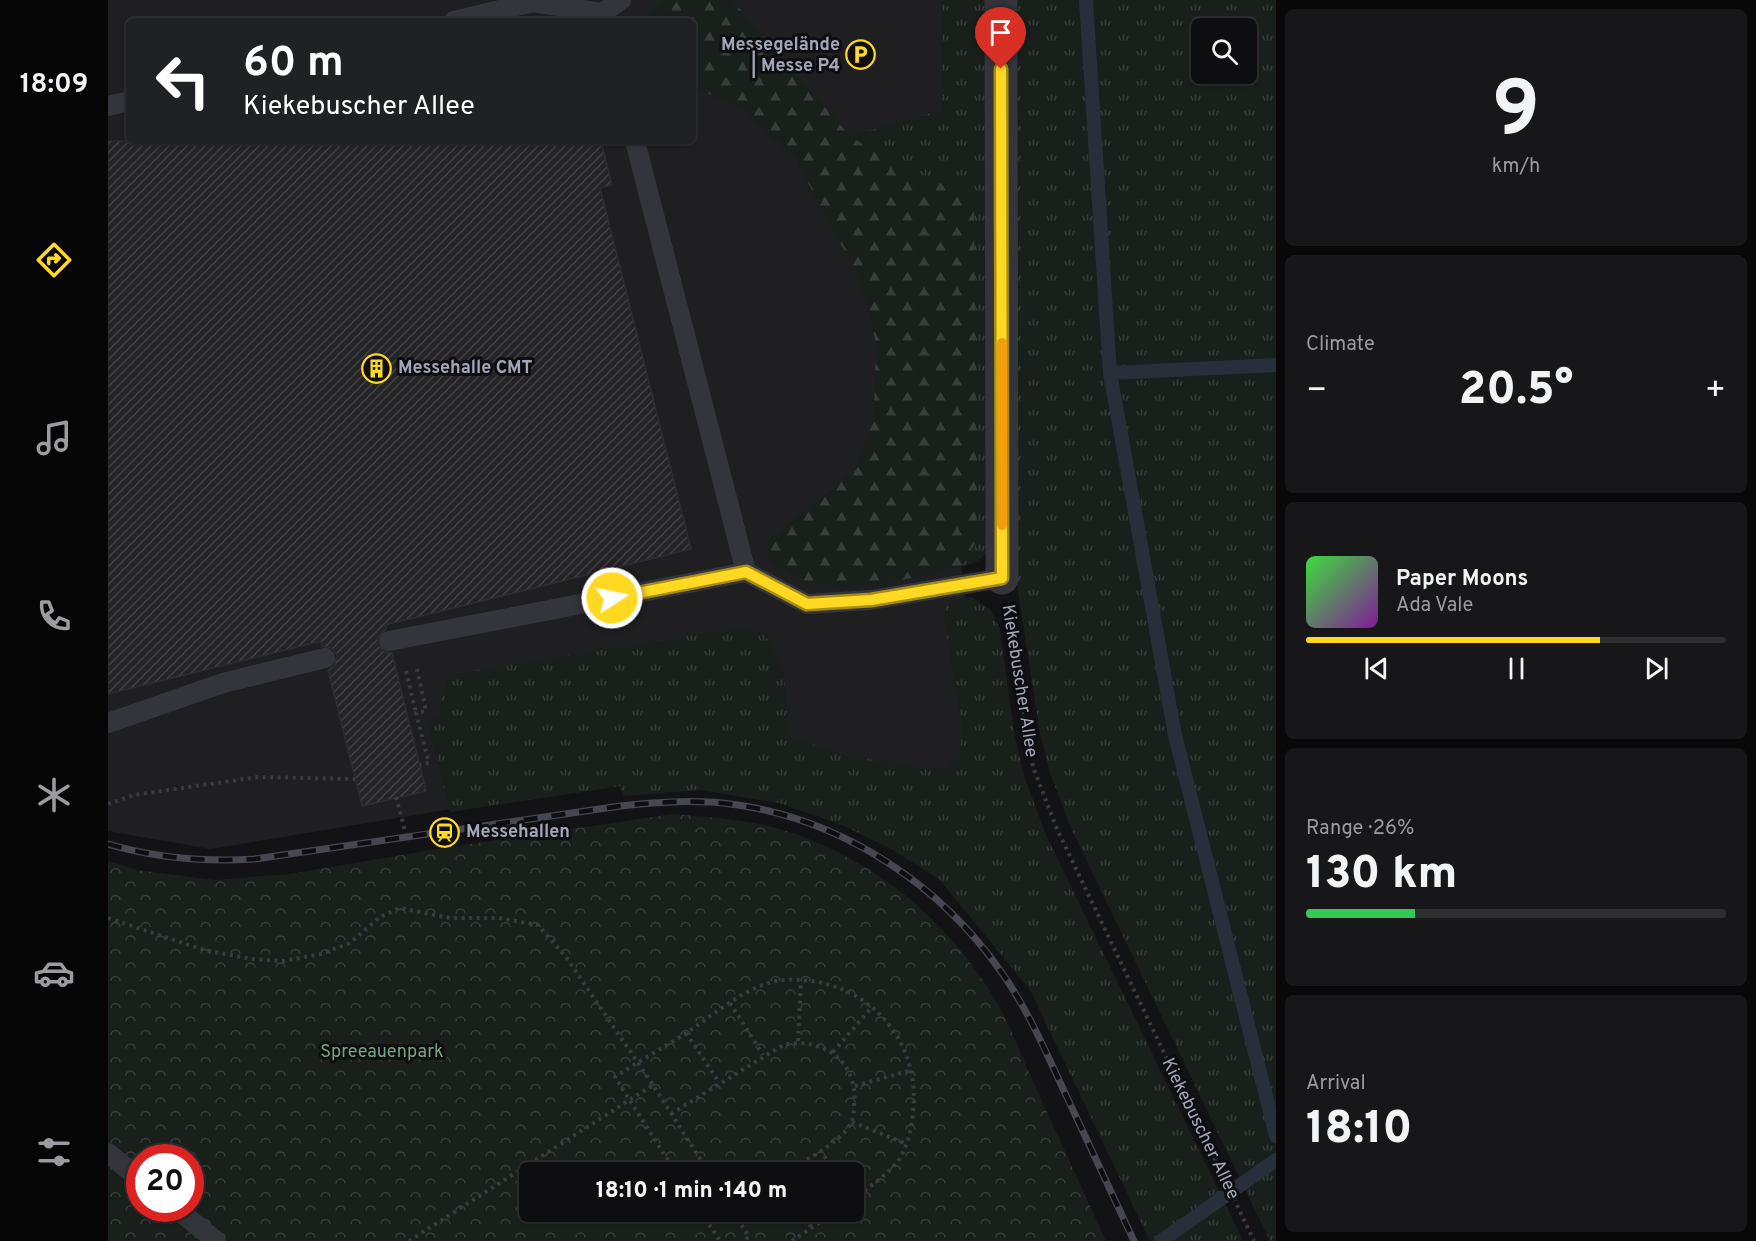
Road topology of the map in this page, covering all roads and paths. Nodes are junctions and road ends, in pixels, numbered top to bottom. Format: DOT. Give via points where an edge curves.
graph roads {
  1 [pos="621,0"];
  2 [pos="1001,0"];
  3 [pos="533,1"];
  4 [pos="603,17"];
  5 [pos="466,18"];
  6 [pos="126,101"];
  7 [pos="108,106"];
  8 [pos="636,144"];
  9 [pos="746,572"];
  10 [pos="1002,578"];
  11 [pos="411,637"];
  12 [pos="389,641"];
  13 [pos="326,658"];
  14 [pos="404,664"];
  15 [pos="416,713"];
  16 [pos="108,723"];
  17 [pos="420,765"];
  18 [pos="355,779"];
  19 [pos="396,797"];
  20 [pos="108,804"];
  21 [pos="405,831"];
  22 [pos="108,918"];
  23 [pos="801,981"];
  24 [pos="730,1003"];
  25 [pos="872,1007"];
  26 [pos="686,1033"];
  27 [pos="798,1041"];
  28 [pos="833,1052"];
  29 [pos="763,1055"];
  30 [pos="638,1062"];
  31 [pos="912,1070"];
  32 [pos="719,1082"];
  33 [pos="653,1085"];
  34 [pos="855,1086"];
  35 [pos="630,1100"];
  36 [pos="671,1114"];
  37 [pos="852,1122"];
  38 [pos="907,1144"];
  39 [pos="820,1150"];
  40 [pos="108,1153"];
  41 [pos="669,1162"];
  42 [pos="702,1162"];
  43 [pos="801,1162"];
  44 [pos="828,1162"];
  45 [pos="126,1168"];
  46 [pos="864,1190"];
  47 [pos="193,1222"];
  48 [pos="708,1222"];
  49 [pos="740,1222"];
  50 [pos="808,1222"];
  51 [pos="821,1222"];
  52 [pos="812,1228"];
  53 [pos="750,1239"];
  54 [pos="216,1241"];
  55 [pos="409,1241"];
  56 [pos="720,1241"];
  57 [pos="742,1241"];
  58 [pos="792,1241"];
  59 [pos="1254,1241"];
  1 -- 4 [label="lane"];
  2 -- 10 [label="street, Kiekebuscher Allee"];
  3 -- 4 [label="lane"];
  3 -- 5 [label="lane"];
  6 -- 7 [label="lane"];
  8 -- 9 [label="lane"];
  9 -- 10 [label="lane" via="807,604 871,600"];
  9 -- 11 [label="lane"];
  10 -- 59 [label="path, Kiekebuscher Allee" via="1033,767 1057,829"];
  11 -- 12 [label="lane"];
  11 -- 15 [label="path" via="426,711"];
  13 -- 16 [label="lane" via="223,683"];
  14 -- 15 [label="path"];
  15 -- 17 [label="path" via="429,763"];
  18 -- 20 [label="path" via="258,777 134,795"];
  19 -- 21 [label="path"];
  22 -- 30 [label="path" via="204,950 283,961 321,954 350,943 380,917 400,908 450,918 499,918 538,925 566,957"];
  23 -- 24 [label="path" via="772,983"];
  23 -- 25 [label="path" via="850,992"];
  23 -- 27 [label="path"];
  24 -- 26 [label="path"];
  24 -- 29 [label="path"];
  25 -- 28 [label="path"];
  25 -- 31 [label="path" via="903,1045"];
  26 -- 30 [label="path"];
  26 -- 32 [label="path"];
  27 -- 28 [label="path" via="818,1044"];
  27 -- 29 [label="path"];
  28 -- 34 [label="path" via="848,1067"];
  29 -- 32 [label="path"];
  30 -- 33 [label="path"];
  30 -- 35 [label="path" via="615,1077"];
  31 -- 34 [label="path"];
  31 -- 38 [label="path" via="915,1095"];
  32 -- 36 [label="path"];
  33 -- 35 [label="path"];
  33 -- 36 [label="path"];
  34 -- 37 [label="path"];
  35 -- 41 [label="path"];
  35 -- 55 [label="path"];
  36 -- 42 [label="path"];
  37 -- 38 [label="path"];
  37 -- 39 [label="path"];
  38 -- 46 [label="path" via="898,1161"];
  39 -- 43 [label="path"];
  39 -- 44 [label="path"];
  40 -- 45 [label="lane"];
  47 -- 54 [label="lane"];
  48 -- 56 [label="path"];
  49 -- 53 [label="path"];
  50 -- 52 [label="path"];
  51 -- 52 [label="path"];
  52 -- 58 [label="path"];
  53 -- 57 [label="path"];
}
